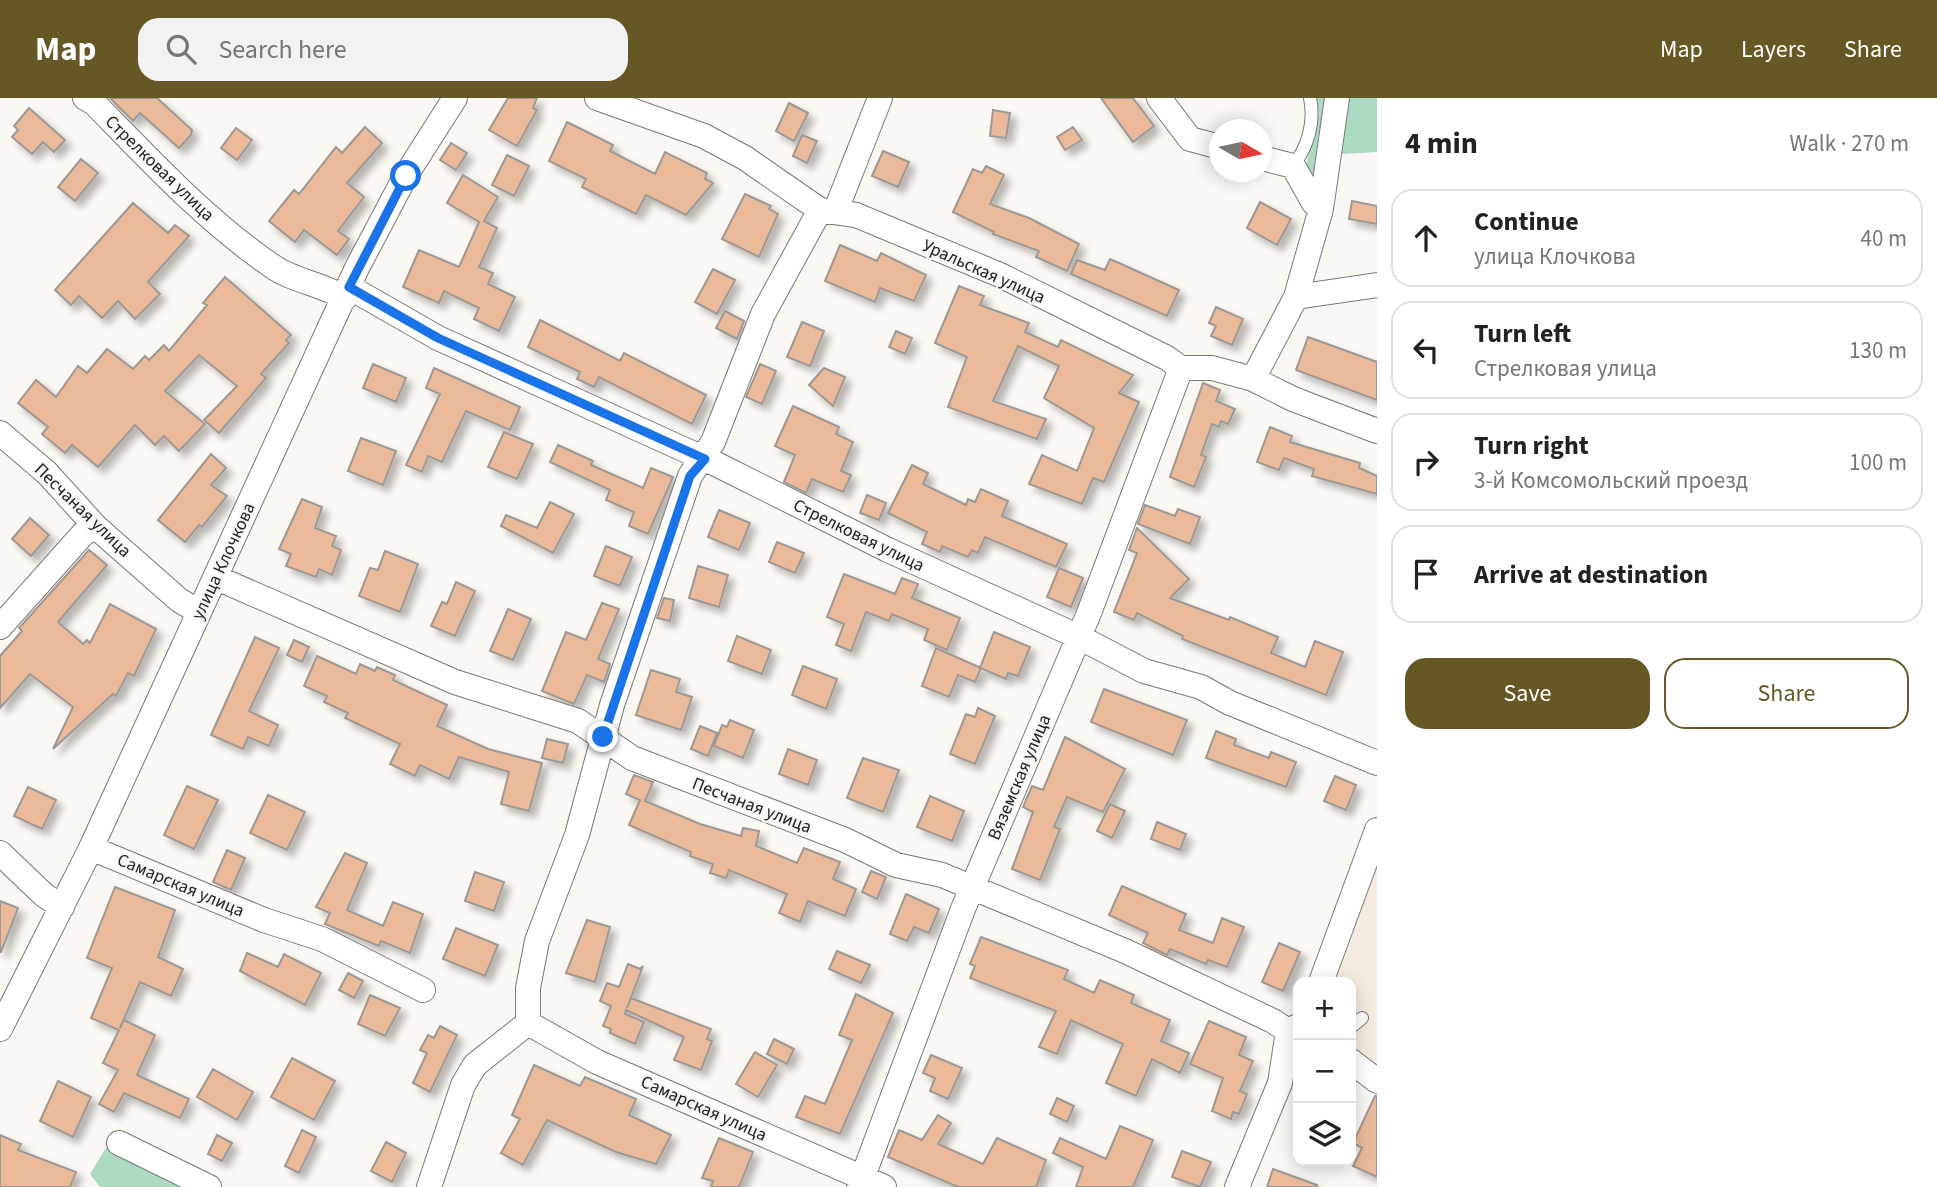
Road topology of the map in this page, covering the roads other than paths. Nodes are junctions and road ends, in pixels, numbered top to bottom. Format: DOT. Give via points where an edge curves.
graph roads {
  1 [pos="85,98"];
  2 [pos="455,98"];
  3 [pos="597,98"];
  4 [pos="880,98"];
  5 [pos="1159,98"];
  6 [pos="1310,98"];
  7 [pos="1337,98"];
  8 [pos="1209,144"];
  9 [pos="1272,161"];
  10 [pos="1293,166"];
  11 [pos="1321,209"];
  12 [pos="828,210"];
  13 [pos="1377,285"];
  14 [pos="347,293"];
  15 [pos="1296,297"];
  16 [pos="1181,368"];
  17 [pos="1253,379"];
  18 [pos="1377,431"];
  19 [pos="0,433"];
  20 [pos="705,459"];
  21 [pos="96,527"];
  22 [pos="217,578"];
  23 [pos="199,612"];
  24 [pos="0,628"];
  25 [pos="1079,637"];
  26 [pos="603,737"];
  27 [pos="1377,763"];
  28 [pos="1377,830"];
  29 [pos="91,848"];
  30 [pos="0,853"];
  31 [pos="972,887"];
  32 [pos="62,907"];
  33 [pos="1323,977"];
  34 [pos="423,990"];
  35 [pos="1362,1018"];
  36 [pos="528,1023"];
  37 [pos="1356,1023"];
  38 [pos="1293,1028"];
  39 [pos="0,1029"];
  40 [pos="1356,1065"];
  41 [pos="1377,1081"];
  42 [pos="119,1143"];
  43 [pos="860,1182"];
  44 [pos="209,1187"];
  45 [pos="429,1187"];
  46 [pos="884,1187"];
  47 [pos="1237,1187"];
  1 -- 14 [label="street, Стрелковая улица" via="201,212 274,268"];
  2 -- 14 [label="street, улица Клочкова" via="406,176"];
  3 -- 12 [label="street, Уральская улица" via="704,136"];
  4 -- 12 [label="street"];
  5 -- 8 [label="street" via="1190,139"];
  6 -- 10 [label="lane" via="1313,113 1304,152"];
  7 -- 11 [label="street"];
  9 -- 10 [label="street"];
  10 -- 11 [label="street"];
  11 -- 15 [label="street"];
  12 -- 16 [label="street, Уральская улица" via="856,215 1000,275"];
  12 -- 20 [label="street" via="763,314"];
  13 -- 15 [label="street"];
  14 -- 20 [label="street, Стрелковая улица"];
  14 -- 22 [label="street, улица Клочкова"];
  15 -- 17 [label="street"];
  16 -- 17 [label="street, Уральская улица" via="1212,368"];
  16 -- 25 [label="street, Вяземская улица"];
  17 -- 18 [label="street, Уральская улица" via="1293,400"];
  19 -- 21 [label="street, Песчаная улица" via="47,472"];
  20 -- 25 [label="street, Стрелковая улица" via="888,551"];
  20 -- 26 [label="street" via="690,476"];
  21 -- 23 [label="street, Песчаная улица"];
  21 -- 24 [label="street" via="83,534"];
  22 -- 23 [label="street, улица Клочкова"];
  22 -- 26 [label="street, Песчаная улица" via="455,681 578,721"];
  23 -- 29 [label="street, улица Клочкова"];
  25 -- 27 [label="street, Стрелковая улица" via="1144,671 1201,687"];
  25 -- 31 [label="street, Вяземская улица"];
  26 -- 31 [label="street, Песчаная улица" via="632,758 845,839 896,865 942,874"];
  26 -- 36 [label="street" via="577,835 537,941 528,988"];
  28 -- 33 [label="street"];
  29 -- 32 [label="street, улица Клочкова"];
  29 -- 34 [label="street, Самарская улица" via="264,920 322,939"];
  30 -- 32 [label="street"];
  31 -- 38 [label="street, Песчаная улица"];
  31 -- 43 [label="street, Вяземская улица"];
  32 -- 39 [label="street, улица Клочкова"];
  35 -- 37 [label="lane"];
  36 -- 43 [label="street, Самарская улица" via="597,1062"];
  36 -- 45 [label="street" via="475,1066 463,1085"];
  38 -- 47 [label="street" via="1280,1083"];
  40 -- 41 [label="street"];
  42 -- 44 [label="street"];
  43 -- 46 [label="street, Самарская улица"];
}
